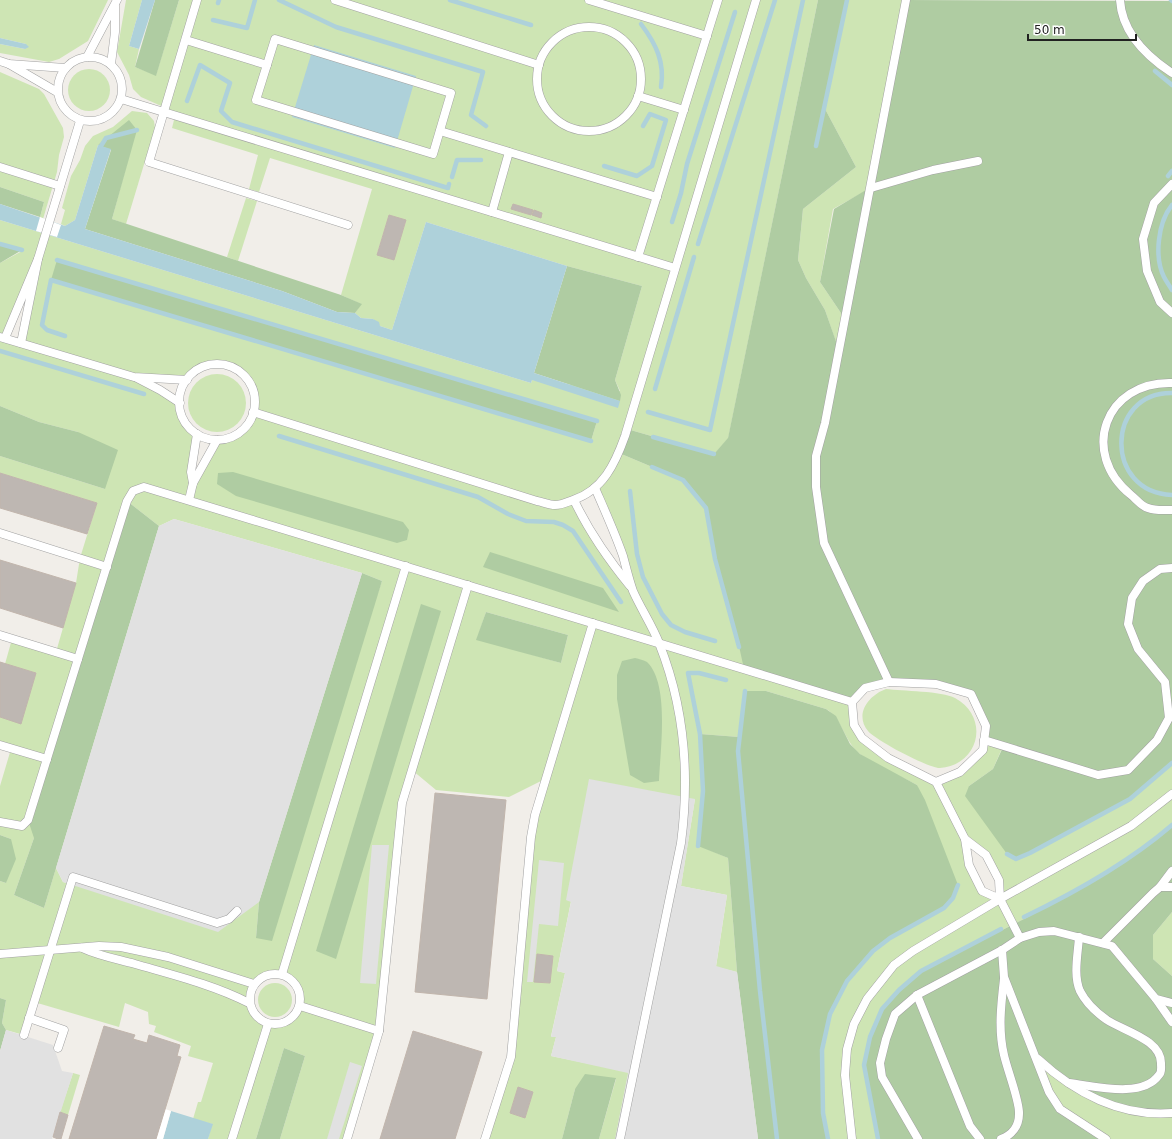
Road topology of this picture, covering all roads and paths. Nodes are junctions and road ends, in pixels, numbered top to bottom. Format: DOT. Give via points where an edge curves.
graph roads {
  1 [pos="197,0"];
  2 [pos="335,0"];
  3 [pos="589,0"];
  4 [pos="718,0"];
  5 [pos="756,0"];
  6 [pos="906,0"];
  7 [pos="1120,0"];
  8 [pos="116,3"];
  9 [pos="707,36"];
  10 [pos="186,40"];
  11 [pos="87,57"];
  12 [pos="0,62"];
  13 [pos="8,64"];
  14 [pos="111,64"];
  15 [pos="267,65"];
  16 [pos="539,65"];
  17 [pos="64,68"];
  18 [pos="1172,74"];
  19 [pos="57,92"];
  20 [pos="638,96"];
  21 [pos="121,99"];
  22 [pos="684,110"];
  23 [pos="164,112"];
  24 [pos="80,121"];
  25 [pos="440,131"];
  26 [pos="510,152"];
  27 [pos="978,161"];
  28 [pos="0,167"];
  29 [pos="1172,184"];
  30 [pos="60,186"];
  31 [pos="871,188"];
  32 [pos="657,197"];
  33 [pos="492,212"];
  34 [pos="348,224"];
  35 [pos="638,257"];
  36 [pos="38,259"];
  37 [pos="675,268"];
  38 [pos="1172,313"];
  39 [pos="2,338"];
  40 [pos="21,343"];
  41 [pos="134,377"];
  42 [pos="187,380"];
  43 [pos="1172,383"];
  44 [pos="180,404"];
  45 [pos="253,412"];
  46 [pos="197,434"];
  47 [pos="217,440"];
  48 [pos="193,483"];
  49 [pos="596,488"];
  50 [pos="188,500"];
  51 [pos="574,500"];
  52 [pos="1172,510"];
  53 [pos="0,534"];
  54 [pos="406,566"];
  55 [pos="107,567"];
  56 [pos="1172,568"];
  57 [pos="468,585"];
  58 [pos="633,591"];
  59 [pos="593,623"];
  60 [pos="0,635"];
  61 [pos="659,643"];
  62 [pos="78,658"];
  63 [pos="889,682"];
  64 [pos="852,702"];
  65 [pos="984,740"];
  66 [pos="0,745"];
  67 [pos="47,759"];
  68 [pos="936,782"];
  69 [pos="1172,794"];
  70 [pos="0,822"];
  71 [pos="965,839"];
  72 [pos="1172,871"];
  73 [pos="1160,887"];
  74 [pos="1172,887"];
  75 [pos="1000,899"];
  76 [pos="237,911"];
  77 [pos="1079,937"];
  78 [pos="1020,938"];
  79 [pos="1103,943"];
  80 [pos="81,948"];
  81 [pos="51,949"];
  82 [pos="1002,950"];
  83 [pos="0,954"];
  84 [pos="282,974"];
  85 [pos="1004,976"];
  86 [pos="254,984"];
  87 [pos="917,995"];
  88 [pos="1156,999"];
  89 [pos="249,1003"];
  90 [pos="1172,1003"];
  91 [pos="300,1006"];
  92 [pos="29,1018"];
  93 [pos="1172,1022"];
  94 [pos="268,1024"];
  95 [pos="379,1031"];
  96 [pos="24,1035"];
  97 [pos="58,1048"];
  98 [pos="1036,1058"];
  99 [pos="1069,1084"];
  100 [pos="1172,1113"];
  101 [pos="232,1139"];
  102 [pos="347,1139"];
  103 [pos="485,1139"];
  104 [pos="620,1139"];
  105 [pos="852,1139"];
  106 [pos="918,1139"];
  107 [pos="980,1139"];
  108 [pos="1001,1139"];
  109 [pos="1106,1139"];
  1 -- 10 [label="lane"];
  2 -- 16 [label="lane"];
  3 -- 9 [label="lane"];
  4 -- 9 [label="lane"];
  5 -- 37 [label="lane"];
  6 -- 31 [label="lane"];
  7 -- 18 [label="lane" via="1120,8 1130,34 1150,59"];
  8 -- 11 [label="lane"];
  8 -- 14 [label="lane"];
  9 -- 22 [label="lane"];
  10 -- 15 [label="lane"];
  10 -- 23 [label="lane"];
  11 -- 14 [label="lane" via="100,58"];
  11 -- 17 [label="lane" via="74,60"];
  12 -- 13 [label="lane"];
  13 -- 17 [label="lane"];
  13 -- 19 [label="lane"];
  14 -- 21 [label="lane" via="119,74 122,86"];
  15 -- 25 [label="lane" via="256,100 433,154"];
  15 -- 25 [label="lane" via="275,39 451,93"];
  16 -- 20 [label="lane" via="537,81 542,102 555,119 574,130 596,131 616,124 632,109"];
  16 -- 20 [label="lane" via="546,49 563,34 585,27 608,30 626,42 637,60 641,80"];
  17 -- 19 [label="lane" via="58,79"];
  19 -- 24 [label="lane" via="60,104 68,114"];
  20 -- 22 [label="lane"];
  21 -- 23 [label="lane"];
  21 -- 24 [label="lane" via="115,110 105,118 92,122"];
  22 -- 32 [label="lane"];
  23 -- 33 [label="lane"];
  23 -- 34 [label="lane" via="149,162"];
  24 -- 30 [label="lane"];
  25 -- 26 [label="lane"];
  26 -- 32 [label="lane"];
  26 -- 33 [label="lane"];
  27 -- 31 [label="lane" via="933,170"];
  28 -- 30 [label="lane"];
  29 -- 38 [label="lane" via="1154,203 1142,239 1147,271 1160,302"];
  30 -- 36 [label="lane"];
  31 -- 63 [label="lane" via="825,423 816,456 816,487 824,543"];
  32 -- 35 [label="lane"];
  33 -- 35 [label="lane"];
  35 -- 37 [label="lane"];
  36 -- 39 [label="lane"];
  36 -- 40 [label="lane"];
  37 -- 49 [label="lane" via="619,453 607,476"];
  39 -- 40 [label="lane"];
  40 -- 41 [label="lane"];
  41 -- 42 [label="lane"];
  41 -- 44 [label="lane"];
  42 -- 44 [label="lane" via="183,386"];
  42 -- 45 [label="lane" via="202,367 228,365 250,382 254,394"];
  43 -- 52 [label="lane" via="1164,382 1124,396 1104,429 1103,455 1118,485 1147,508"];
  44 -- 46 [label="lane" via="187,425"];
  45 -- 47 [label="lane" via="242,431 230,438"];
  45 -- 51 [label="lane" via="537,501 556,505"];
  46 -- 47 [label="lane"];
  46 -- 48 [label="lane" via="191,472"];
  47 -- 48 [label="lane"];
  48 -- 50 [label="lane"];
  49 -- 51 [label="lane"];
  49 -- 58 [label="lane"];
  50 -- 54 [label="lane"];
  50 -- 55 [label="lane" via="144,487 134,491 127,501"];
  51 -- 58 [label="lane" via="605,555"];
  53 -- 55 [label="lane"];
  54 -- 57 [label="lane"];
  54 -- 84 [label="lane"];
  55 -- 62 [label="lane"];
  56 -- 65 [label="lane" via="1160,569 1143,581 1132,598 1128,624 1138,649 1165,682 1169,718 1157,740 1128,770 1098,775"];
  57 -- 59 [label="lane"];
  57 -- 95 [label="lane" via="402,804"];
  58 -- 61 [label="lane"];
  59 -- 61 [label="lane"];
  59 -- 103 [label="lane" via="534,815 511,1057"];
  60 -- 62 [label="lane"];
  61 -- 64 [label="lane"];
  61 -- 104 [label="lane" via="675,691 681,727 686,770 685,809"];
  62 -- 67 [label="lane"];
  63 -- 64 [label="lane" via="865,688"];
  63 -- 65 [label="lane" via="936,684 971,694 986,726"];
  64 -- 68 [label="lane" via="854,725 862,738 888,758"];
  65 -- 68 [label="lane" via="983,750 960,772"];
  66 -- 67 [label="lane"];
  67 -- 70 [label="lane" via="28,820 22,826"];
  68 -- 71 [label="lane"];
  69 -- 75 [label="lane" via="1131,826"];
  71 -- 75 [label="lane" via="986,855 999,880"];
  71 -- 75 [label="lane" via="969,865 982,891"];
  72 -- 73 [label="lane"];
  73 -- 74 [label="lane"];
  73 -- 79 [label="lane"];
  75 -- 78 [label="lane"];
  75 -- 105 [label="lane" via="894,965 867,999 854,1024 847,1049 845,1075"];
  76 -- 81 [label="lane" via="229,919 217,923 73,877"];
  77 -- 78 [label="lane" via="1054,931 1039,932"];
  77 -- 79 [label="lane"];
  77 -- 99 [label="lane" via="1076,972 1080,991 1091,1007 1106,1020 1147,1040 1157,1049 1161,1060 1161,1074 1151,1084 1135,1089"];
  78 -- 82 [label="lane"];
  79 -- 88 [label="lane" via="1112,946"];
  80 -- 81 [label="lane"];
  80 -- 86 [label="lane" via="121,947 159,955"];
  80 -- 89 [label="lane" via="100,956 231,994"];
  81 -- 83 [label="lane"];
  81 -- 92 [label="lane"];
  82 -- 85 [label="lane"];
  82 -- 87 [label="lane"];
  84 -- 86 [label="lane" via="266,976"];
  84 -- 91 [label="lane" via="297,987"];
  85 -- 98 [label="lane"];
  85 -- 108 [label="lane" via="1000,1022 1003,1055 1020,1113 1017,1125 1009,1136"];
  86 -- 89 [label="lane"];
  87 -- 106 [label="lane" via="895,1014 880,1063 882,1077"];
  87 -- 107 [label="lane" via="970,1126"];
  88 -- 90 [label="lane"];
  88 -- 93 [label="lane"];
  89 -- 94 [label="lane" via="259,1020"];
  91 -- 94 [label="lane" via="287,1022 278,1025"];
  91 -- 95 [label="lane"];
  92 -- 96 [label="lane"];
  92 -- 97 [label="lane" via="64,1030"];
  94 -- 101 [label="lane"];
  95 -- 102 [label="lane"];
  98 -- 99 [label="lane"];
  98 -- 109 [label="lane" via="1049,1092 1060,1109"];
  99 -- 100 [label="lane" via="1096,1099 1125,1110 1153,1114"];
}
